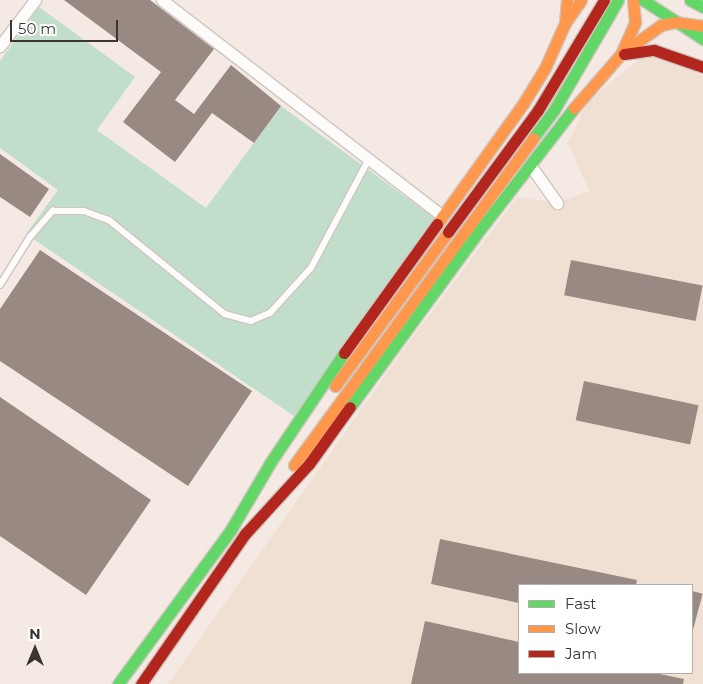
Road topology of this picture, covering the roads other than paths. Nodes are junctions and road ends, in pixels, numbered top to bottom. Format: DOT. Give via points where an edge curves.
graph roads {
  1 [pos="35,0"];
  2 [pos="162,0"];
  3 [pos="567,0"];
  4 [pos="581,0"];
  5 [pos="604,0"];
  6 [pos="618,0"];
  7 [pos="633,0"];
  8 [pos="643,0"];
  9 [pos="690,0"];
  10 [pos="703,7"];
  11 [pos="675,22"];
  12 [pos="565,23"];
  13 [pos="703,26"];
  14 [pos="703,39"];
  15 [pos="0,46"];
  16 [pos="622,54"];
  17 [pos="703,67"];
  18 [pos="368,159"];
  19 [pos="530,165"];
  20 [pos="557,203"];
  21 [pos="442,216"];
  22 [pos="0,285"];
  23 [pos="230,531"];
  24 [pos="245,534"];
  25 [pos="118,684"];
  26 [pos="140,684"];
  1 -- 15 [label="street"];
  2 -- 18 [label="street"];
  3 -- 12 [label="main road"];
  4 -- 12 [label="main road"];
  5 -- 23 [label="main road" via="538,110"];
  6 -- 24 [label="main road" via="554,110 451,247"];
  7 -- 16 [label="main road" via="635,22"];
  8 -- 11 [label="main road"];
  9 -- 10 [label="main road"];
  11 -- 13 [label="main road"];
  11 -- 14 [label="main road"];
  11 -- 16 [label="main road" via="647,33"];
  12 -- 21 [label="main road" via="545,68 523,104"];
  16 -- 17 [label="main road" via="641,49 654,50"];
  16 -- 19 [label="main road" via="581,99"];
  18 -- 21 [label="street"];
  18 -- 22 [label="lane" via="312,268 270,313 251,321 225,314 109,220 84,211 53,211 30,238"];
  19 -- 20 [label="street"];
  19 -- 24 [label="main road" via="309,464"];
  21 -- 23 [label="main road" via="275,455"];
  23 -- 25 [label="main road"];
  24 -- 26 [label="main road"];
}
